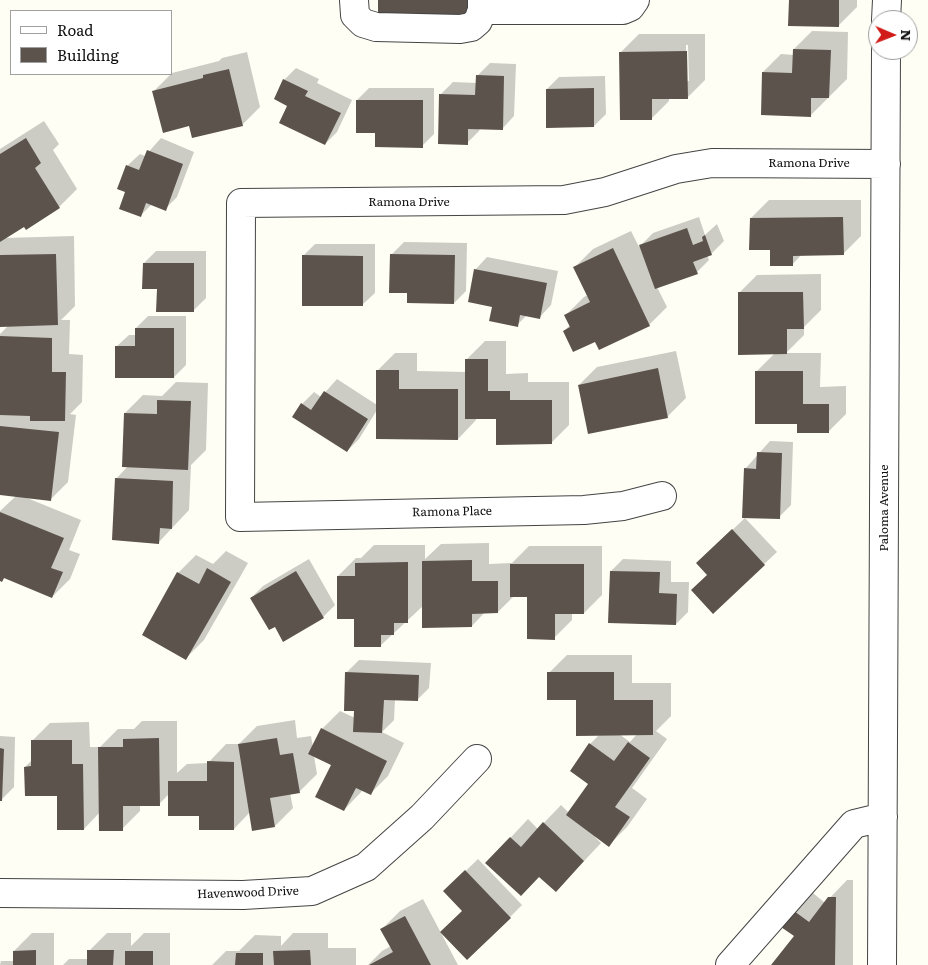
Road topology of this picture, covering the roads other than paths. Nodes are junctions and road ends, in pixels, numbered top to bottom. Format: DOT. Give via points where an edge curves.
graph roads {
  1 [pos="354,0"];
  2 [pos="635,0"];
  3 [pos="482,5"];
  4 [pos="886,60"];
  5 [pos="886,164"];
  6 [pos="662,496"];
  7 [pos="240,517"];
  8 [pos="477,759"];
  9 [pos="883,817"];
  10 [pos="0,894"];
  11 [pos="730,965"];
  12 [pos="882,965"];
  1 -- 3 [label="street" via="355,16 376,28 471,27 478,21"];
  2 -- 3 [label="street" via="630,8 623,10"];
  4 -- 5 [label="street, Paloma Avenue"];
  5 -- 7 [label="street, Ramona Drive" via="712,163 676,169 605,192 564,200 241,203"];
  5 -- 9 [label="street, Paloma Avenue"];
  6 -- 7 [label="street, Ramona Place" via="623,506 584,510"];
  8 -- 10 [label="street, Havenwood Drive" via="422,817 366,867 312,891 243,895"];
  9 -- 11 [label="street" via="854,824"];
  9 -- 12 [label="street, Paloma Avenue"];
}
